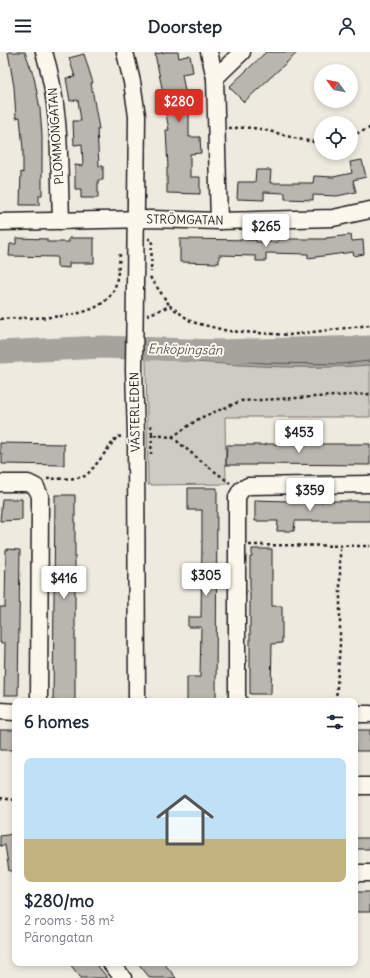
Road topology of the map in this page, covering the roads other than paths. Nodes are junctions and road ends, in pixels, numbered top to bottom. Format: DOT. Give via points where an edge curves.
graph roads {
  1 [pos="44,52"];
  2 [pos="125,52"];
  3 [pos="209,52"];
  4 [pos="242,52"];
  5 [pos="215,78"];
  6 [pos="370,210"];
  7 [pos="136,219"];
  8 [pos="61,221"];
  9 [pos="219,221"];
  10 [pos="0,222"];
  11 [pos="0,483"];
  12 [pos="370,484"];
  13 [pos="39,698"];
  14 [pos="137,698"];
  15 [pos="237,698"];
  16 [pos="0,712"];
  17 [pos="12,712"];
  18 [pos="358,714"];
  19 [pos="370,714"];
  20 [pos="358,786"];
  21 [pos="370,786"];
  22 [pos="358,873"];
  23 [pos="370,873"];
  24 [pos="113,966"];
  25 [pos="123,978"];
  1 -- 8 [label="street, PLOMMONGATAN" via="54,88"];
  2 -- 7 [label="street, VÄSTERLEDEN" via="137,116"];
  3 -- 5 [label="street"];
  4 -- 5 [label="street"];
  5 -- 9 [label="street"];
  6 -- 9 [label="street, STRÖMGATAN" via="333,218"];
  7 -- 8 [label="street, STRÖMGATAN"];
  7 -- 9 [label="street, STRÖMGATAN"];
  7 -- 14 [label="street, VÄSTERLEDEN" via="134,370"];
  8 -- 10 [label="street, STRÖMGATAN"];
  11 -- 13 [label="street" via="28,483 36,487 40,496"];
  12 -- 15 [label="street" via="248,486 240,490 237,497"];
  16 -- 17 [label="street"];
  18 -- 19 [label="street"];
  20 -- 21 [label="street"];
  22 -- 23 [label="street"];
  24 -- 25 [label="street"];
}
